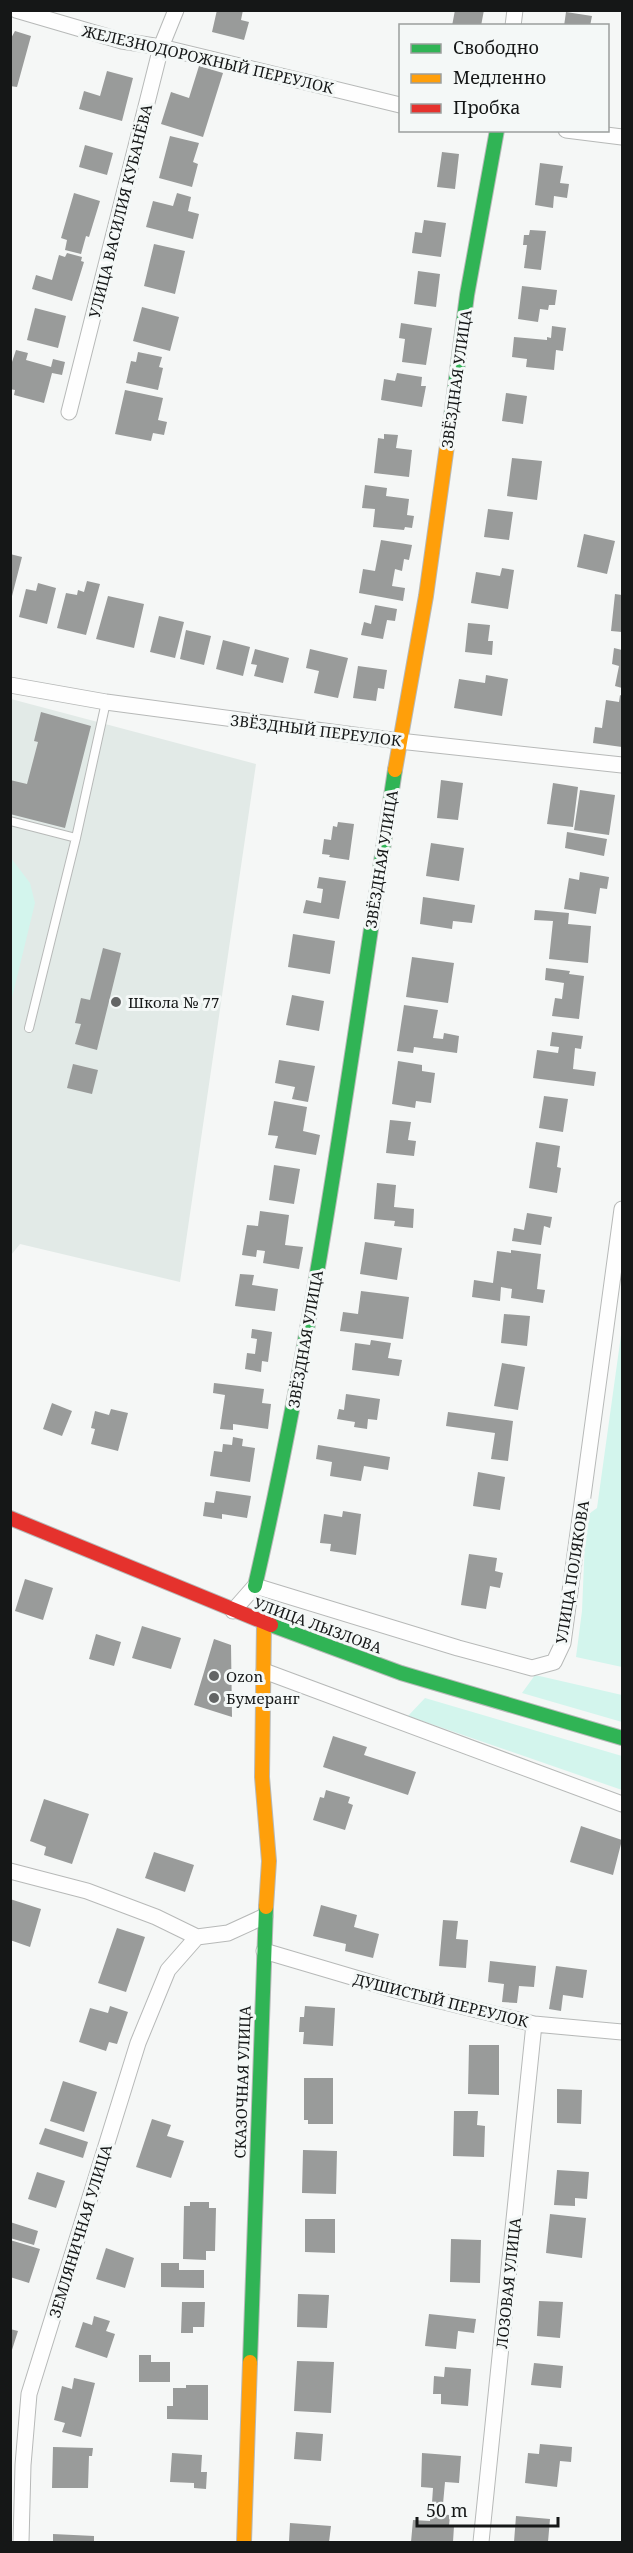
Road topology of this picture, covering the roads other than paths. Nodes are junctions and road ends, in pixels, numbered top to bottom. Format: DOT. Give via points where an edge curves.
graph roads {
  1 [pos="16,10"];
  2 [pos="176,10"];
  3 [pos="161,47"];
  4 [pos="399,105"];
  5 [pos="497,132"];
  6 [pos="582,132"];
  7 [pos="622,137"];
  8 [pos="69,412"];
  9 [pos="10,685"];
  10 [pos="106,702"];
  11 [pos="399,741"];
  12 [pos="622,765"];
  13 [pos="10,821"];
  14 [pos="76,838"];
  15 [pos="29,1028"];
  16 [pos="622,1209"];
  17 [pos="10,1518"];
  18 [pos="255,1586"];
  19 [pos="233,1611"];
  20 [pos="264,1623"];
  21 [pos="264,1671"];
  22 [pos="622,1738"];
  23 [pos="622,1804"];
  24 [pos="10,1871"];
  25 [pos="265,1916"];
  26 [pos="197,1937"];
  27 [pos="264,1951"];
  28 [pos="534,2024"];
  29 [pos="622,2031"];
  30 [pos="21,2542"];
  31 [pos="244,2542"];
  32 [pos="481,2542"];
  1 -- 3 [label="street, ЖЕЛЕЗНОДОРОЖНЫЙ ПЕРЕУЛОК" via="122,41"];
  2 -- 3 [label="street, УЛИЦА ВАСИЛИЯ КУБАНЁВА"];
  3 -- 4 [label="street, ЖЕЛЕЗНОДОРОЖНЫЙ ПЕРЕУЛОК"];
  3 -- 8 [label="street, УЛИЦА ВАСИЛИЯ КУБАНЁВА"];
  5 -- 11 [label="street, ЗВЁЗДНАЯ УЛИЦА" via="459,348 421,625"];
  6 -- 7 [label="street"];
  9 -- 10 [label="street, ЗВЁЗДНЫЙ ПЕРЕУЛОК"];
  10 -- 11 [label="street, ЗВЁЗДНЫЙ ПЕРЕУЛОК"];
  10 -- 14 [label="lane"];
  11 -- 12 [label="street, ЗВЁЗДНЫЙ ПЕРЕУЛОК"];
  11 -- 18 [label="street, ЗВЁЗДНАЯ УЛИЦА" via="333,1179 282,1469"];
  13 -- 14 [label="lane"];
  14 -- 15 [label="lane"];
  16 -- 18 [label="street, УЛИЦА ПОЛЯКОВА" via="563,1643 554,1662 532,1668"];
  17 -- 19 [label="street, УЛИЦА ЛЫЗЛОВА"];
  18 -- 19 [label="street"];
  19 -- 20 [label="street, УЛИЦА ЛЫЗЛОВА"];
  20 -- 21 [label="street, СКАЗОЧНАЯ УЛИЦА"];
  20 -- 22 [label="street, УЛИЦА ЛЫЗЛОВА" via="401,1673"];
  21 -- 23 [label="street"];
  21 -- 25 [label="street, СКАЗОЧНАЯ УЛИЦА" via="262,1778 269,1861"];
  24 -- 26 [label="street" via="87,1891"];
  25 -- 26 [label="street" via="228,1933"];
  25 -- 27 [label="street, СКАЗОЧНАЯ УЛИЦА"];
  26 -- 30 [label="street, ЗЕМЛЯНИЧНАЯ УЛИЦА" via="168,1970 138,2043 29,2394"];
  27 -- 28 [label="street, ДУШИСТЫЙ ПЕРЕУЛОК" via="396,1990"];
  27 -- 31 [label="street, СКАЗОЧНАЯ УЛИЦА"];
  28 -- 29 [label="street, ДУШИСТЫЙ ПЕРЕУЛОК"];
  28 -- 32 [label="street, ЛОЗОВАЯ УЛИЦА"];
}
